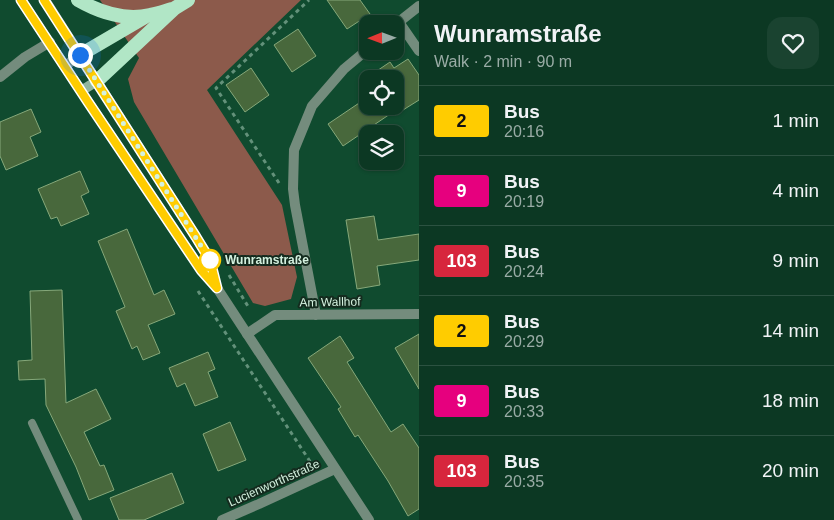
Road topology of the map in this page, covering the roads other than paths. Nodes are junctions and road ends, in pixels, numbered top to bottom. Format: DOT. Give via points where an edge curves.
graph roads {
  1 [pos="21,0"];
  2 [pos="44,0"];
  3 [pos="78,0"];
  4 [pos="188,0"];
  5 [pos="419,6"];
  6 [pos="174,8"];
  7 [pos="148,16"];
  8 [pos="404,18"];
  9 [pos="404,33"];
  10 [pos="50,42"];
  11 [pos="419,51"];
  12 [pos="80,55"];
  13 [pos="359,56"];
  14 [pos="65,66"];
  15 [pos="0,77"];
  16 [pos="97,81"];
  17 [pos="81,91"];
  18 [pos="217,288"];
  19 [pos="419,314"];
  20 [pos="316,316"];
  21 [pos="246,334"];
  22 [pos="32,423"];
  23 [pos="335,469"];
  24 [pos="78,520"];
  25 [pos="222,520"];
  26 [pos="369,520"];
  1 -- 10 [label="main road"];
  2 -- 12 [label="street"];
  3 -- 7 [label="highway" via="90,8 113,15"];
  4 -- 6 [label="highway"];
  5 -- 8 [label="street"];
  6 -- 7 [label="highway"];
  6 -- 16 [label="highway"];
  7 -- 12 [label="highway"];
  9 -- 11 [label="street"];
  10 -- 14 [label="main road"];
  10 -- 15 [label="street"];
  12 -- 14 [label="street"];
  12 -- 16 [label="street"];
  13 -- 20 [label="street" via="312,106 294,150 293,189"];
  14 -- 17 [label="main road"];
  16 -- 17 [label="main road"];
  16 -- 18 [label="street" via="210,260"];
  17 -- 18 [label="street" via="201,270"];
  18 -- 21 [label="street"];
  19 -- 20 [label="street, Am Wallhof"];
  20 -- 21 [label="street, Am Wallhof" via="275,315"];
  21 -- 23 [label="street"];
  22 -- 24 [label="lane"];
  23 -- 25 [label="street, Lucienworthstraße"];
  23 -- 26 [label="street"];
}
